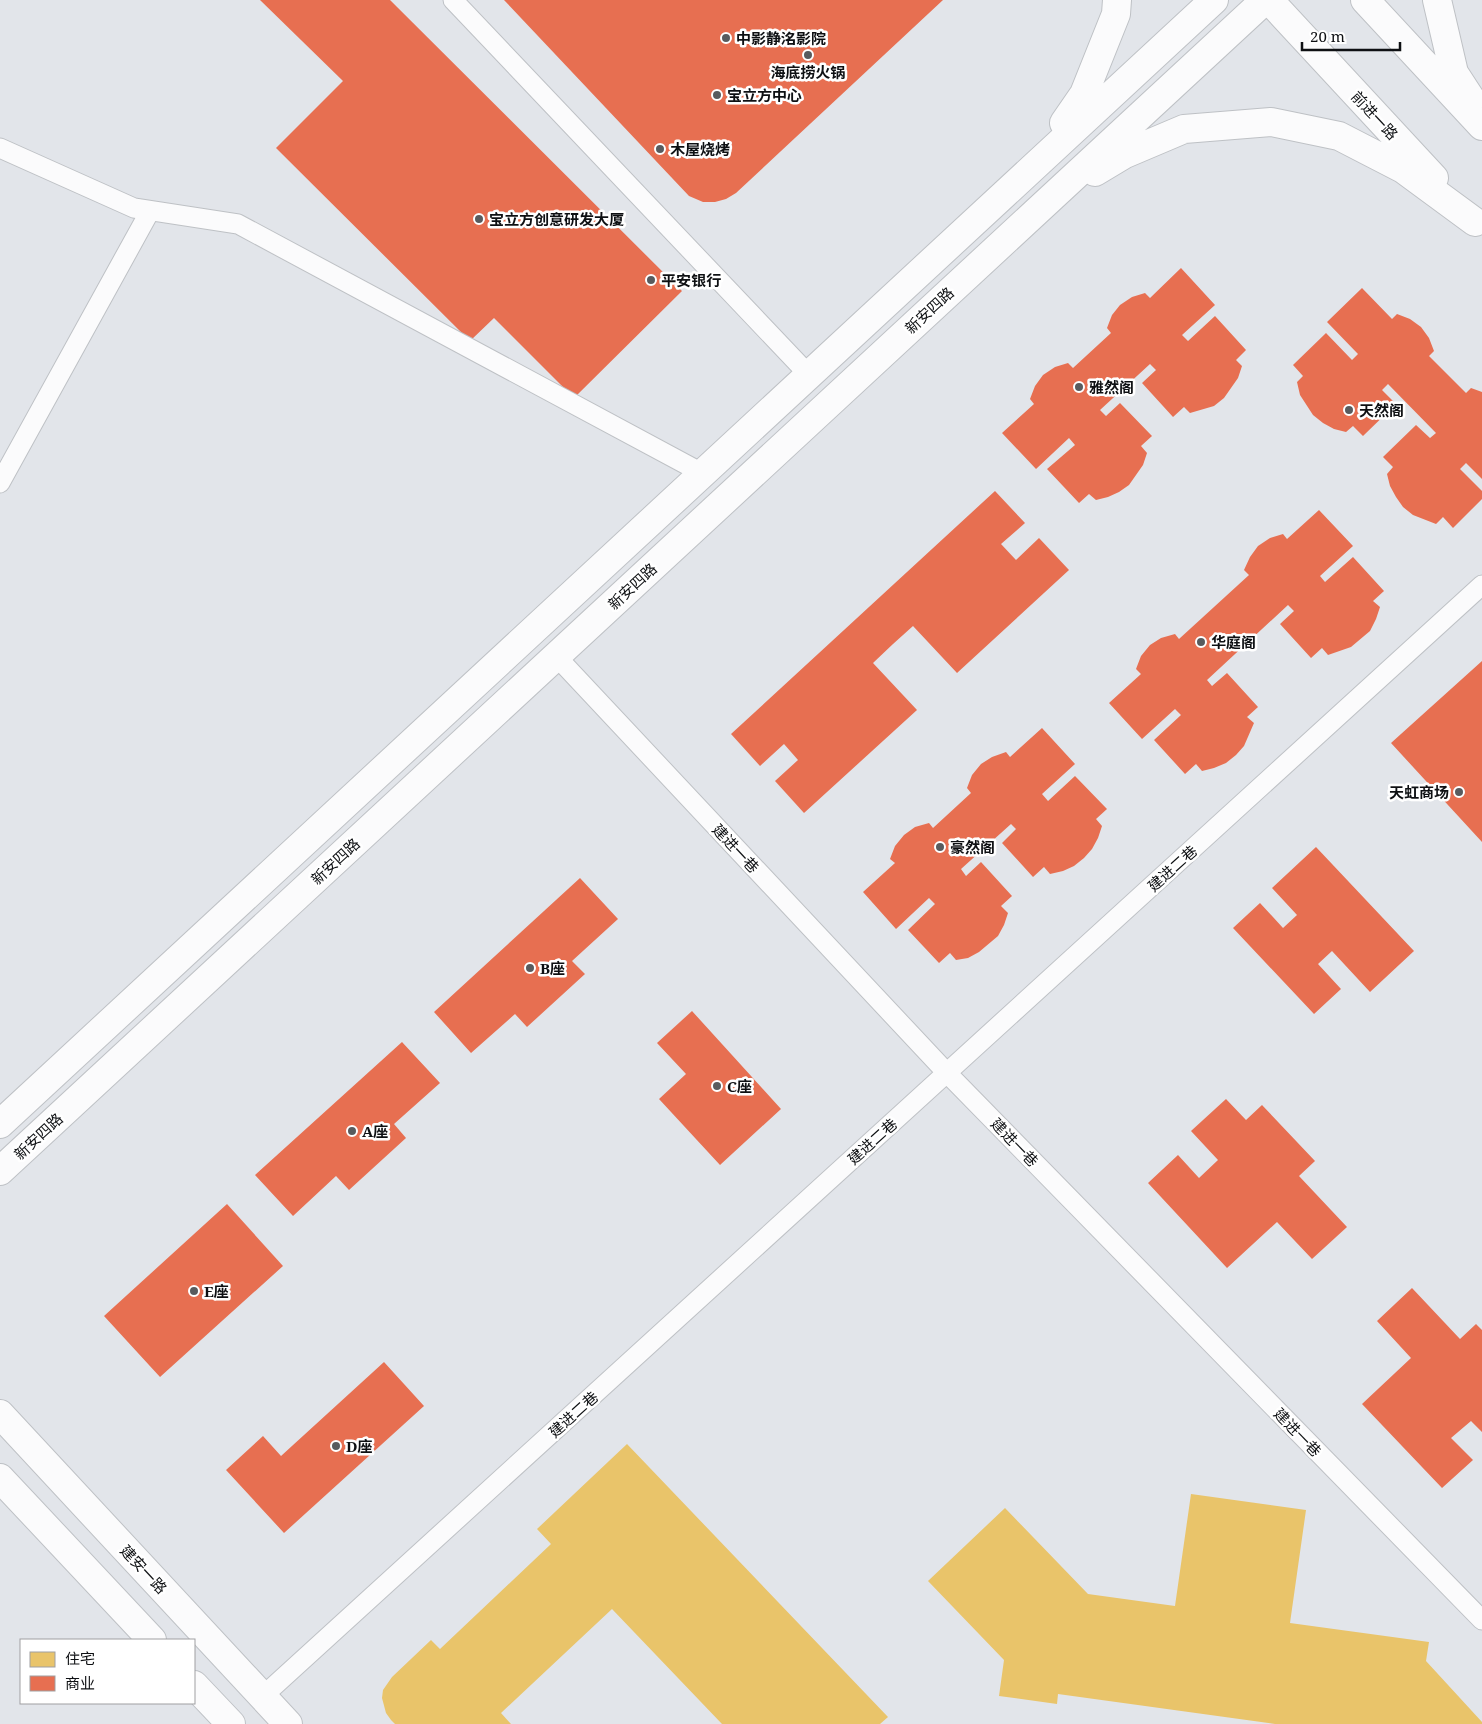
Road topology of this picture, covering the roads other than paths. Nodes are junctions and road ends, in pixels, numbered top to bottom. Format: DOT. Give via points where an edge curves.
graph roads {
  1 [pos="453,0"];
  2 [pos="1117,0"];
  3 [pos="1214,0"];
  4 [pos="1265,0"];
  5 [pos="1269,0"];
  6 [pos="1365,0"];
  7 [pos="1437,0"];
  8 [pos="1482,117"];
  9 [pos="1482,126"];
  10 [pos="0,148"];
  11 [pos="1031,169"];
  12 [pos="1054,195"];
  13 [pos="150,211"];
  14 [pos="1478,226"];
  15 [pos="809,375"];
  16 [pos="702,473"];
  17 [pos="0,483"];
  18 [pos="1482,585"];
  19 [pos="556,656"];
  20 [pos="947,1073"];
  21 [pos="0,1124"];
  22 [pos="0,1171"];
  23 [pos="0,1414"];
  24 [pos="0,1478"];
  25 [pos="1482,1620"];
  26 [pos="151,1639"];
  27 [pos="195,1685"];
  28 [pos="262,1696"];
  29 [pos="231,1724"];
  30 [pos="288,1724"];
  1 -- 15 [label="lane"];
  2 -- 11 [label="main road" via="1116,14 1084,94"];
  3 -- 11 [label="main road"];
  4 -- 12 [label="main road, 新安四路"];
  5 -- 14 [label="main road, 前进一路"];
  6 -- 9 [label="main road"];
  7 -- 8 [label="main road" via="1454,73"];
  10 -- 13 [label="lane" via="134,208"];
  11 -- 15 [label="main road"];
  12 -- 14 [label="main road" via="1125,154 1184,130 1271,122 1339,136 1403,169"];
  12 -- 19 [label="main road, 新安四路"];
  13 -- 16 [label="lane" via="238,224"];
  13 -- 17 [label="lane"];
  15 -- 16 [label="main road"];
  16 -- 21 [label="main road"];
  18 -- 20 [label="lane, 建进二巷"];
  19 -- 20 [label="lane, 建进一巷"];
  19 -- 22 [label="main road, 新安四路"];
  20 -- 25 [label="lane, 建进一巷"];
  20 -- 28 [label="lane, 建进二巷"];
  23 -- 28 [label="main road, 建安一路"];
  24 -- 26 [label="main road"];
  27 -- 29 [label="main road"];
  28 -- 30 [label="main road, 建安一路"];
}
